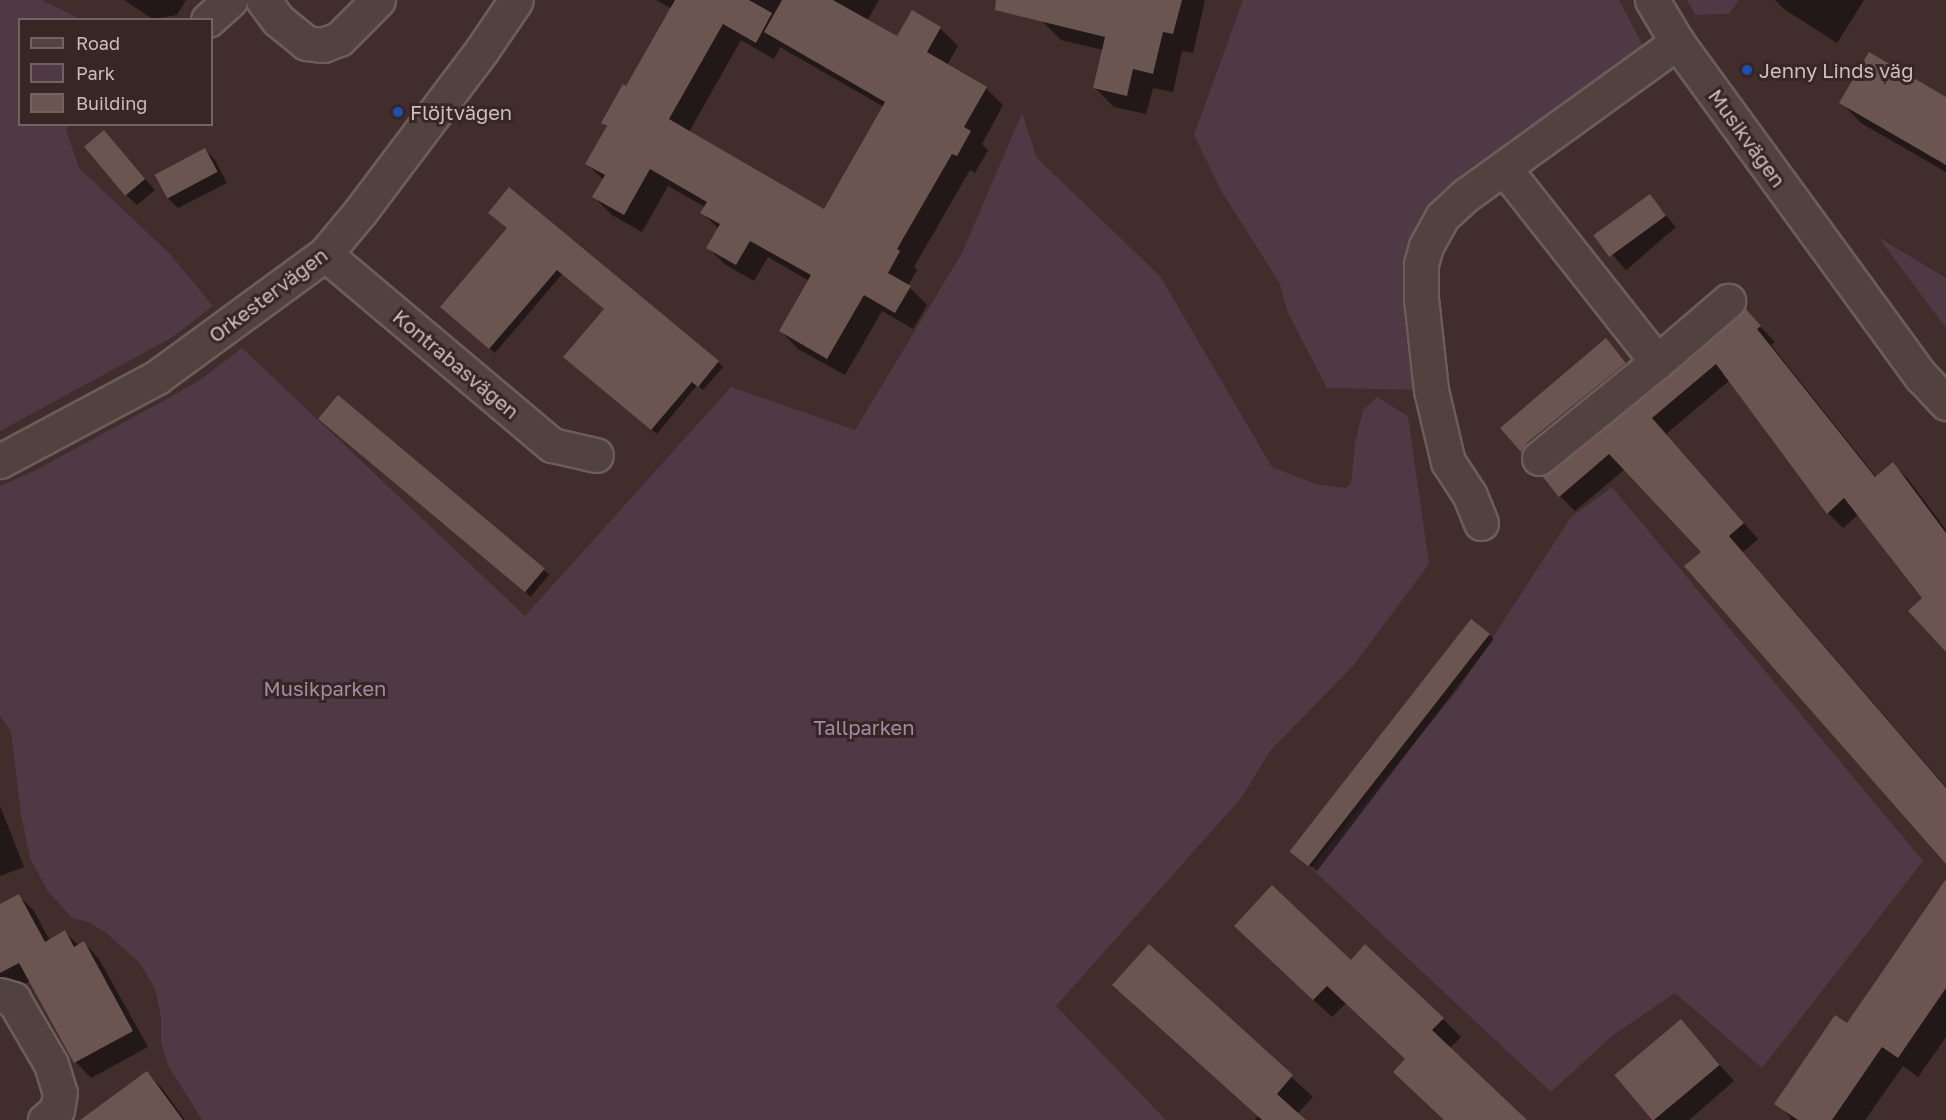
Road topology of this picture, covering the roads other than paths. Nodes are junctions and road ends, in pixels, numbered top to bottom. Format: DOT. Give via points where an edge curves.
graph roads {
  1 [pos="230,0"];
  2 [pos="263,0"];
  3 [pos="378,0"];
  4 [pos="516,0"];
  5 [pos="1652,0"];
  6 [pos="210,18"];
  7 [pos="1677,42"];
  8 [pos="1504,168"];
  9 [pos="325,254"];
  10 [pos="1728,301"];
  11 [pos="1658,362"];
  12 [pos="1946,403"];
  13 [pos="596,455"];
  14 [pos="1539,458"];
  15 [pos="0,461"];
  16 [pos="1481,523"];
  17 [pos="0,995"];
  18 [pos="45,1120"];
  1 -- 6 [label="street"];
  2 -- 3 [label="street" via="278,20 306,43 323,45 339,39"];
  4 -- 9 [label="street, Orkestervägen" via="360,213"];
  5 -- 7 [label="street"];
  7 -- 8 [label="street"];
  7 -- 12 [label="street, Musikvägen" via="1920,376"];
  8 -- 11 [label="street"];
  8 -- 16 [label="street" via="1442,217 1421,264 1433,400 1448,462 1469,494"];
  9 -- 13 [label="street, Kontrabasvägen" via="552,445"];
  9 -- 15 [label="street, Orkestervägen" via="157,377"];
  10 -- 11 [label="street"];
  11 -- 14 [label="street"];
  17 -- 18 [label="street" via="13,999 51,1065 60,1093 57,1110"];
}
